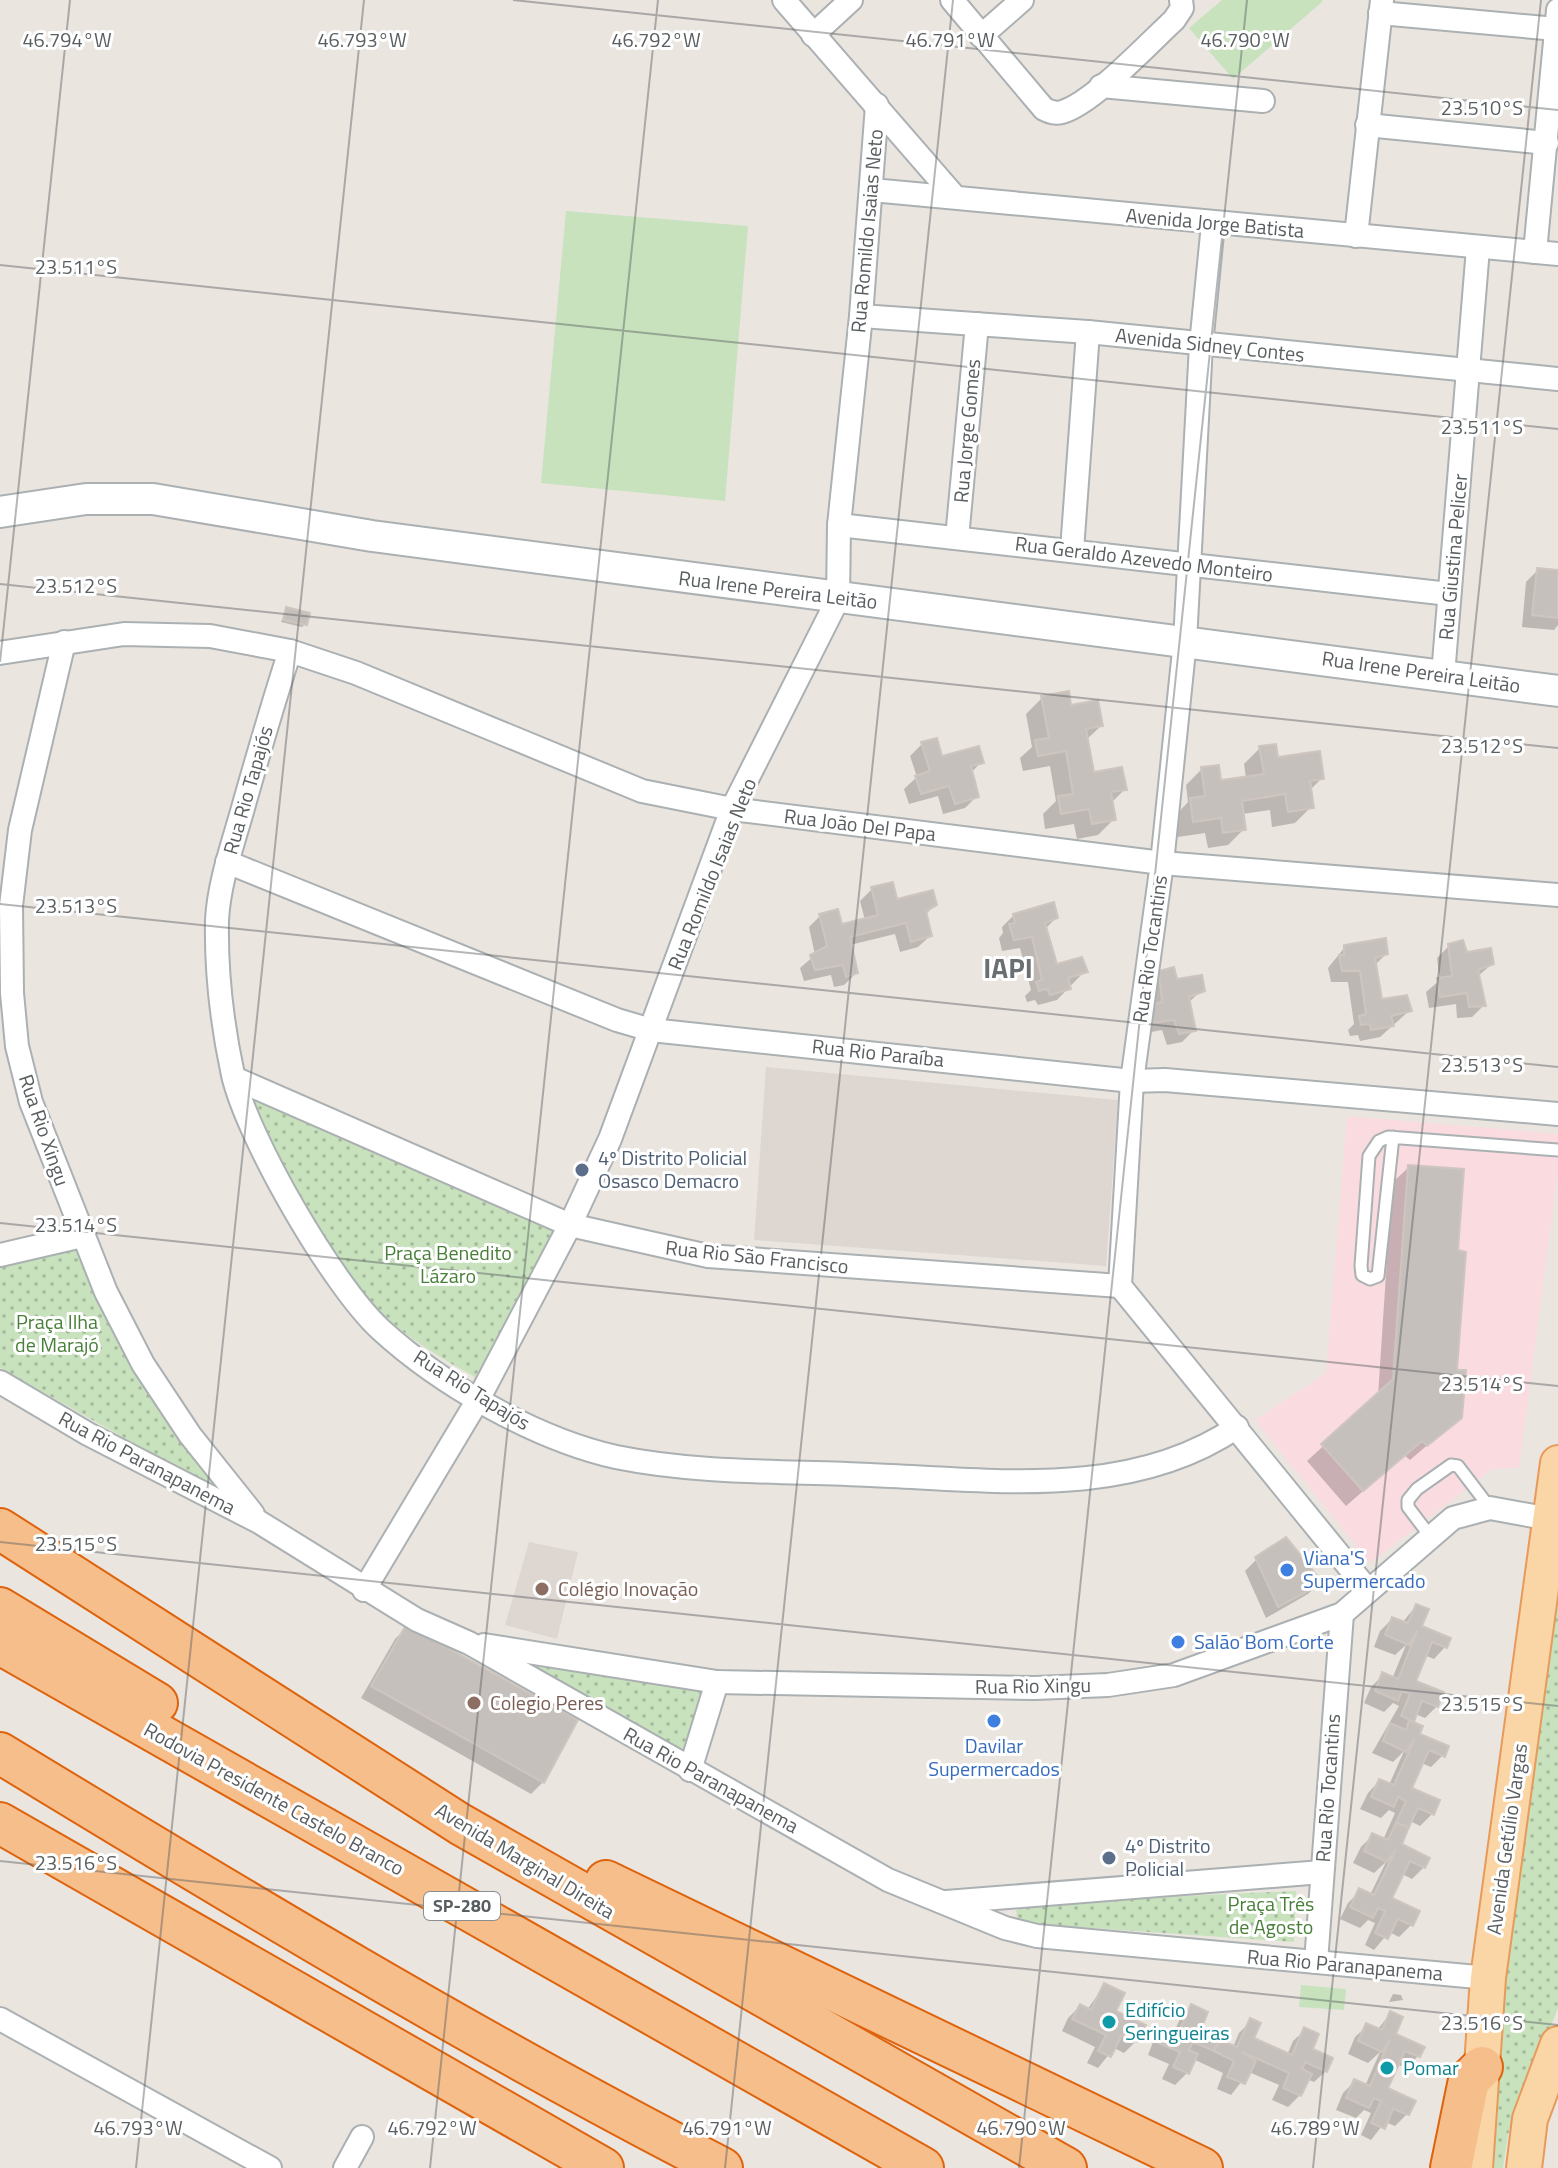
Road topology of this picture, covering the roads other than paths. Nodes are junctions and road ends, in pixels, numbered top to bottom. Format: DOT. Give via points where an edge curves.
graph roads {
  1 [pos="784,0"];
  2 [pos="851,0"];
  3 [pos="952,0"];
  4 [pos="1022,0"];
  5 [pos="1181,0"];
  6 [pos="1381,7"];
  7 [pos="1557,19"];
  8 [pos="813,35"];
  9 [pos="981,36"];
  10 [pos="1101,86"];
  11 [pos="1263,101"];
  12 [pos="877,105"];
  13 [pos="1367,125"];
  14 [pos="1547,143"];
  15 [pos="872,190"];
  16 [pos="955,197"];
  17 [pos="1213,224"];
  18 [pos="1356,236"];
  19 [pos="1478,248"];
  20 [pos="1535,252"];
  21 [pos="1558,254"];
  22 [pos="861,316"];
  23 [pos="977,324"];
  24 [pos="1088,332"];
  25 [pos="1201,345"];
  26 [pos="1469,372"];
  27 [pos="1558,379"];
  28 [pos="0,512"];
  29 [pos="839,525"];
  30 [pos="957,538"];
  31 [pos="1072,550"];
  32 [pos="1191,565"];
  33 [pos="1449,594"];
  34 [pos="838,599"];
  35 [pos="1185,641"];
  36 [pos="64,642"];
  37 [pos="290,651"];
  38 [pos="0,653"];
  39 [pos="1443,675"];
  40 [pos="1558,691"];
  41 [pos="732,809"];
  42 [pos="227,862"];
  43 [pos="1162,863"];
  44 [pos="1558,895"];
  45 [pos="651,1030"];
  46 [pos="234,1078"];
  47 [pos="1132,1081"];
  48 [pos="1558,1114"];
  49 [pos="1393,1137"];
  50 [pos="1558,1150"];
  51 [pos="570,1225"];
  52 [pos="82,1236"];
  53 [pos="0,1255"];
  54 [pos="1120,1286"];
  55 [pos="0,1382"];
  56 [pos="479,1398"];
  57 [pos="1237,1427"];
  58 [pos="1558,1463"];
  59 [pos="1490,1508"];
  60 [pos="1554,1521"];
  61 [pos="259,1522"];
  62 [pos="0,1529"];
  63 [pos="1430,1536"];
  64 [pos="1367,1589"];
  65 [pos="364,1590"];
  66 [pos="0,1608"];
  67 [pos="1342,1614"];
  68 [pos="469,1643"];
  69 [pos="0,1644"];
  70 [pos="717,1682"];
  71 [pos="0,1753"];
  72 [pos="690,1770"];
  73 [pos="0,1823"];
  74 [pos="460,1824"];
  75 [pos="1322,1872"];
  76 [pos="415,1879"];
  77 [pos="940,1902"];
  78 [pos="1316,1962"];
  79 [pos="1488,1978"];
  80 [pos="0,2019"];
  81 [pos="1558,2044"];
  82 [pos="1482,2067"];
  83 [pos="503,2111"];
  84 [pos="362,2137"];
  85 [pos="270,2168"];
  86 [pos="345,2168"];
  87 [pos="569,2168"];
  88 [pos="603,2168"];
  89 [pos="722,2168"];
  90 [pos="923,2168"];
  91 [pos="1066,2168"];
  92 [pos="1202,2168"];
  93 [pos="1451,2168"];
  94 [pos="1475,2168"];
  95 [pos="1524,2168"];
  1 -- 8 [label="street, Rua Romildo Isaias Neto"];
  2 -- 8 [label="street"];
  3 -- 9 [label="street"];
  4 -- 9 [label="street"];
  5 -- 10 [label="street" via="1174,20"];
  6 -- 7 [label="street"];
  6 -- 13 [label="street"];
  7 -- 14 [label="street"];
  8 -- 12 [label="street, Rua Romildo Isaias Neto"];
  9 -- 10 [label="street" via="1044,109 1065,112"];
  10 -- 11 [label="street"];
  12 -- 15 [label="street, Rua Romildo Isaias Neto"];
  12 -- 16 [label="street, Rua Romildo Isaias Neto"];
  13 -- 14 [label="street"];
  13 -- 18 [label="street"];
  14 -- 20 [label="street"];
  15 -- 16 [label="street, Avenida Jorge Batista"];
  15 -- 22 [label="street, Rua Romildo Isaias Neto"];
  16 -- 17 [label="street, Avenida Jorge Batista"];
  17 -- 18 [label="street, Avenida Jorge Batista"];
  17 -- 25 [label="street, Rua Rio Tocantins"];
  18 -- 19 [label="street, Avenida Jorge Batista"];
  19 -- 20 [label="street, Avenida Jorge Batista"];
  19 -- 26 [label="street, Rua Giustina Pelicer"];
  20 -- 21 [label="street, Avenida Jorge Batista"];
  22 -- 23 [label="street, Avenida Sidney Contes"];
  22 -- 29 [label="street, Rua Romildo Isaias Neto"];
  23 -- 24 [label="street, Avenida Sidney Contes"];
  23 -- 30 [label="street, Rua Jorge Gomes"];
  24 -- 25 [label="street, Avenida Sidney Contes"];
  24 -- 31 [label="street"];
  25 -- 26 [label="street, Avenida Sidney Contes"];
  25 -- 32 [label="street, Rua Rio Tocantins"];
  26 -- 27 [label="street, Avenida Sidney Contes"];
  26 -- 33 [label="street, Rua Giustina Pelicer"];
  28 -- 34 [label="street, Rua Irene Pereira Leitão" via="86,499 153,499 372,536"];
  29 -- 30 [label="street, Rua Geraldo Azevedo Monteiro"];
  29 -- 34 [label="street, Rua Romildo Isaias Neto"];
  30 -- 31 [label="street, Rua Geraldo Azevedo Monteiro"];
  31 -- 32 [label="street, Rua Geraldo Azevedo Monteiro"];
  32 -- 33 [label="street, Rua Geraldo Azevedo Monteiro"];
  32 -- 35 [label="street, Rua Rio Tocantins"];
  33 -- 39 [label="street, Rua Giustina Pelicer"];
  34 -- 35 [label="street, Rua Irene Pereira Leitão"];
  34 -- 41 [label="street, Rua Romildo Isaias Neto"];
  35 -- 39 [label="street, Rua Irene Pereira Leitão"];
  35 -- 43 [label="street, Rua Rio Tocantins"];
  36 -- 37 [label="street, Rua João Del Papa" via="124,634 210,636"];
  36 -- 38 [label="street, Rua João Del Papa"];
  36 -- 52 [label="street, Rua Rio Xingu" via="20,830 11,906 12,993 17,1046 31,1102"];
  37 -- 41 [label="street, Rua João Del Papa" via="642,791"];
  37 -- 42 [label="street, Rua Rio Tapajós"];
  39 -- 40 [label="street, Rua Irene Pereira Leitão"];
  41 -- 43 [label="street, Rua João Del Papa"];
  41 -- 45 [label="street, Rua Romildo Isaias Neto"];
  42 -- 45 [label="street, Rua Rio Paraíba"];
  42 -- 46 [label="street, Rua Rio Tapajós" via="217,916 218,982"];
  43 -- 44 [label="street, Rua João Del Papa"];
  43 -- 47 [label="street, Rua Rio Tocantins"];
  45 -- 47 [label="street, Rua Rio Paraíba"];
  45 -- 51 [label="street, Rua Romildo Isaias Neto"];
  46 -- 51 [label="street, Rua Rio São Francisco"];
  46 -- 56 [label="street, Rua Rio Tapajós" via="248,1117 332,1271 378,1327 429,1368"];
  47 -- 48 [label="street, Rua Rio Paraíba"];
  47 -- 54 [label="street, Rua Rio Tocantins"];
  49 -- 49 [label="lane" via="1379,1141 1369,1156 1361,1266 1362,1275 1370,1279 1378,1276"];
  49 -- 50 [label="lane"];
  51 -- 54 [label="street, Rua Rio São Francisco" via="708,1256"];
  51 -- 56 [label="street, Rua Romildo Isaias Neto"];
  52 -- 53 [label="street"];
  52 -- 61 [label="street, Rua Rio Xingu" via="143,1364 190,1435"];
  54 -- 57 [label="street"];
  55 -- 61 [label="street, Rua Rio Paranapanema"];
  56 -- 57 [label="street, Rua Rio Tapajós" via="544,1435 615,1457 679,1466 986,1480 1085,1479 1165,1465"];
  56 -- 65 [label="street, Rua Romildo Isaias Neto"];
  57 -- 64 [label="street"];
  58 -- 60 [label="main road, Avenida Getúlio Vargas"];
  59 -- 60 [label="street, Rua Rio Xingu"];
  59 -- 63 [label="street, Rua Rio Xingu" via="1453,1518"];
  59 -- 63 [label="lane" via="1458,1466 1451,1465 1408,1500"];
  60 -- 79 [label="main road, Avenida Getúlio Vargas"];
  61 -- 65 [label="street, Rua Rio Paranapanema"];
  62 -- 74 [label="highway, Avenida Marginal Direita"];
  63 -- 64 [label="street, Rua Rio Xingu"];
  64 -- 67 [label="street, Rua Rio Xingu"];
  65 -- 68 [label="street, Rua Rio Paranapanema"];
  66 -- 76 [label="highway" via="357,1822"];
  67 -- 70 [label="street, Rua Rio Xingu" via="1174,1675 1108,1685"];
  67 -- 75 [label="street, Rua Rio Tocantins"];
  68 -- 70 [label="street, Rua Rio Xingu"];
  68 -- 72 [label="street, Rua Rio Paranapanema"];
  69 -- 76 [label="highway, Rodovia Presidente Castelo Branco / SP-280"];
  70 -- 72 [label="street"];
  71 -- 89 [label="highway" via="547,2078"];
  72 -- 77 [label="street, Rua Rio Paranapanema" via="888,1880"];
  73 -- 83 [label="highway"];
  74 -- 91 [label="highway, Avenida Marginal Direita"];
  74 -- 92 [label="highway" via="577,1867"];
  75 -- 77 [label="street"];
  75 -- 78 [label="street, Rua Rio Tocantins"];
  76 -- 90 [label="highway, Rodovia Presidente Castelo Branco / SP-280"];
  77 -- 78 [label="street, Rua Rio Paranapanema" via="1037,1936"];
  78 -- 79 [label="street, Rua Rio Paranapanema"];
  79 -- 82 [label="main road, Avenida Getúlio Vargas"];
  80 -- 85 [label="street"];
  81 -- 95 [label="main road" via="1530,2119"];
  82 -- 93 [label="highway" via="1469,2080"];
  82 -- 94 [label="main road, Avenida Getúlio Vargas"];
  83 -- 87 [label="highway"];
  83 -- 88 [label="highway"];
  84 -- 86 [label="street"];
}
